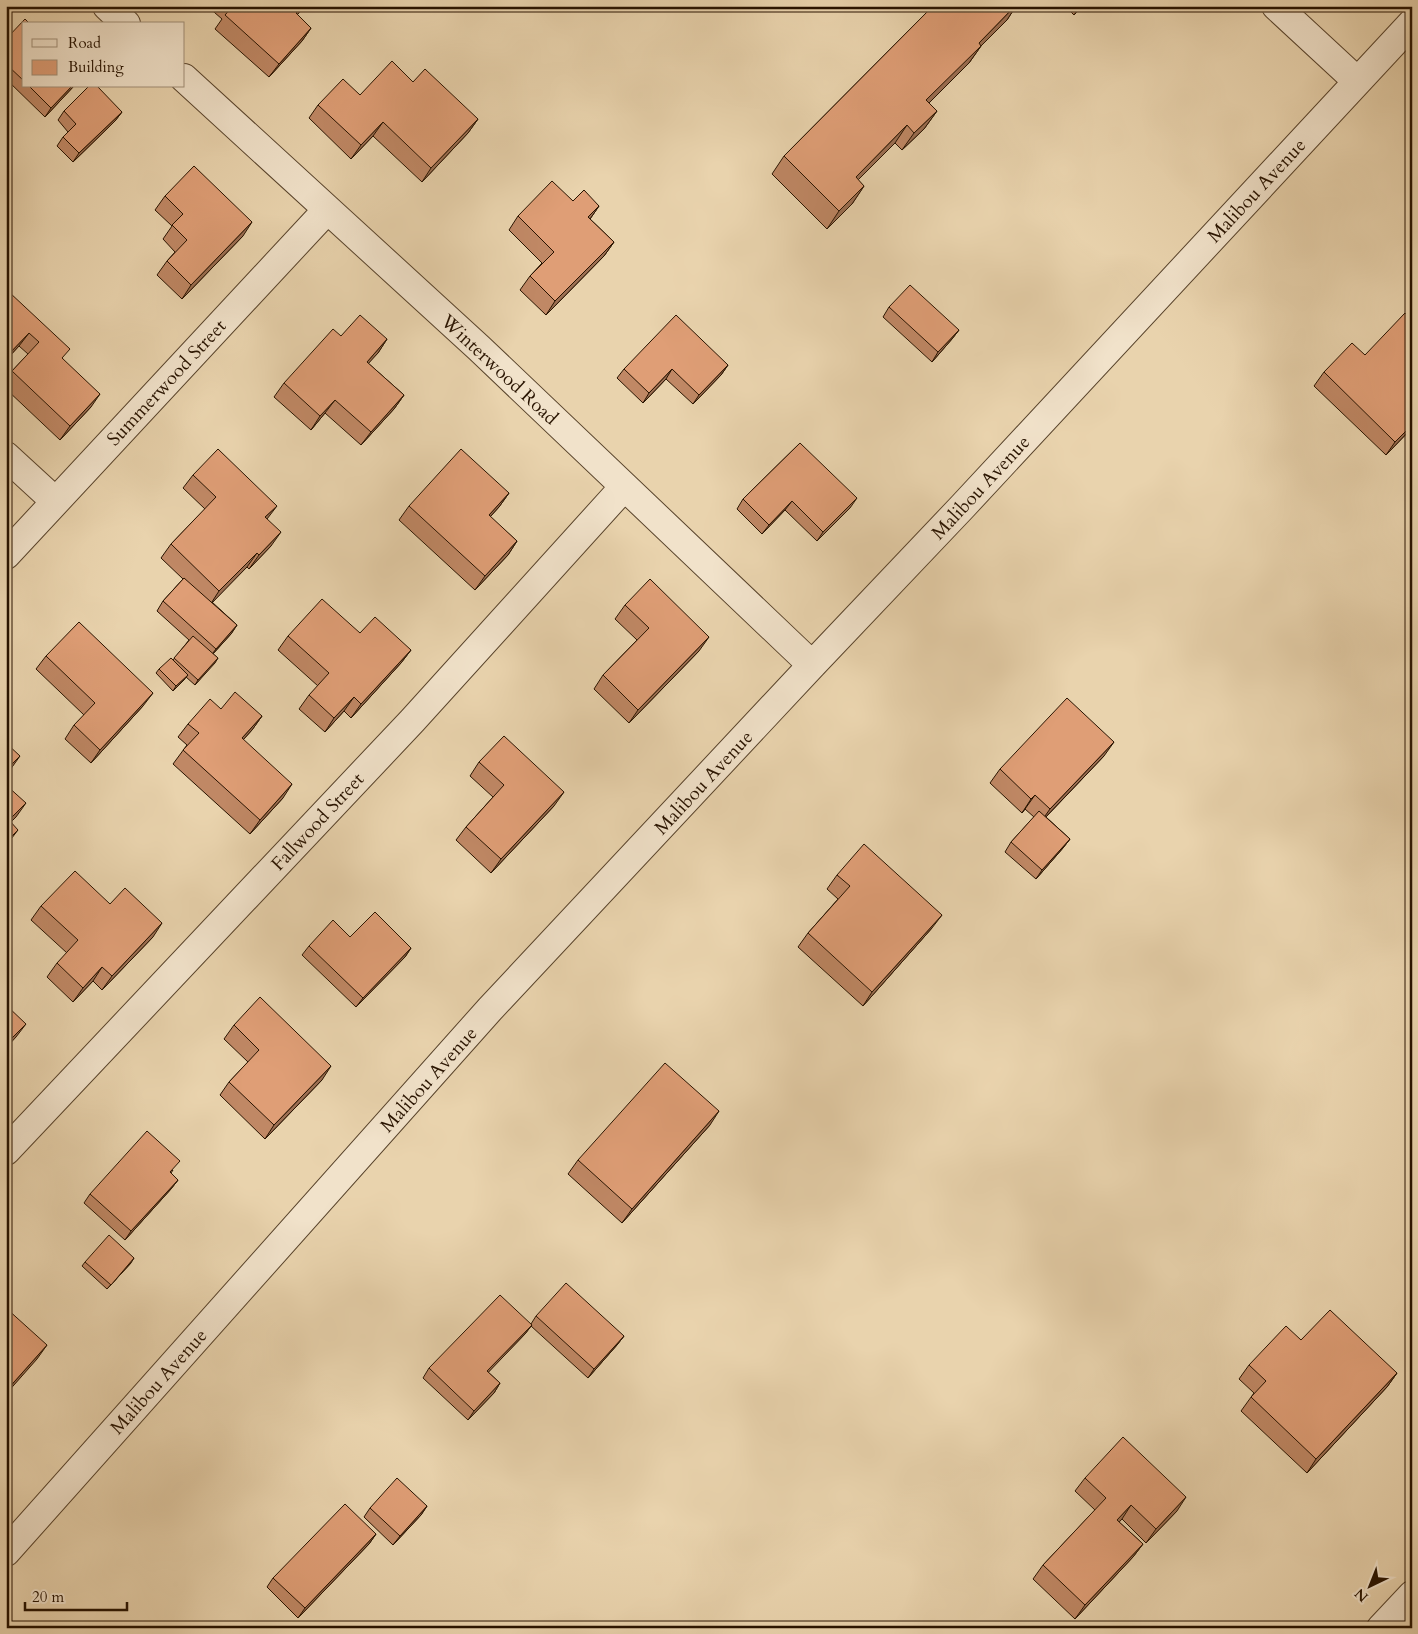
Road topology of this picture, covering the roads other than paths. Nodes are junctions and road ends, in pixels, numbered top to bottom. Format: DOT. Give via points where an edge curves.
graph roads {
  1 [pos="106,6"];
  2 [pos="1276,6"];
  3 [pos="124,22"];
  4 [pos="1412,23"];
  5 [pos="185,79"];
  6 [pos="1358,81"];
  7 [pos="327,210"];
  8 [pos="6,456"];
  9 [pos="624,488"];
  10 [pos="56,501"];
  11 [pos="6,555"];
  12 [pos="812,665"];
  13 [pos="6,1151"];
  14 [pos="6,1552"];
  15 [pos="1412,1595"];
  16 [pos="1381,1628"];
  1 -- 3 [label="street"];
  2 -- 6 [label="street"];
  4 -- 6 [label="street, Malibou Avenue"];
  5 -- 7 [label="street, Winterwood Road"];
  6 -- 12 [label="street, Malibou Avenue"];
  7 -- 9 [label="street, Winterwood Road" via="479,348"];
  7 -- 10 [label="street, Summerwood Street"];
  8 -- 10 [label="street"];
  9 -- 12 [label="street, Winterwood Road"];
  9 -- 13 [label="street, Fallwood Street" via="405,728"];
  10 -- 11 [label="street, Summerwood Street"];
  12 -- 14 [label="street, Malibou Avenue" via="490,1008"];
  15 -- 16 [label="street"];
}
